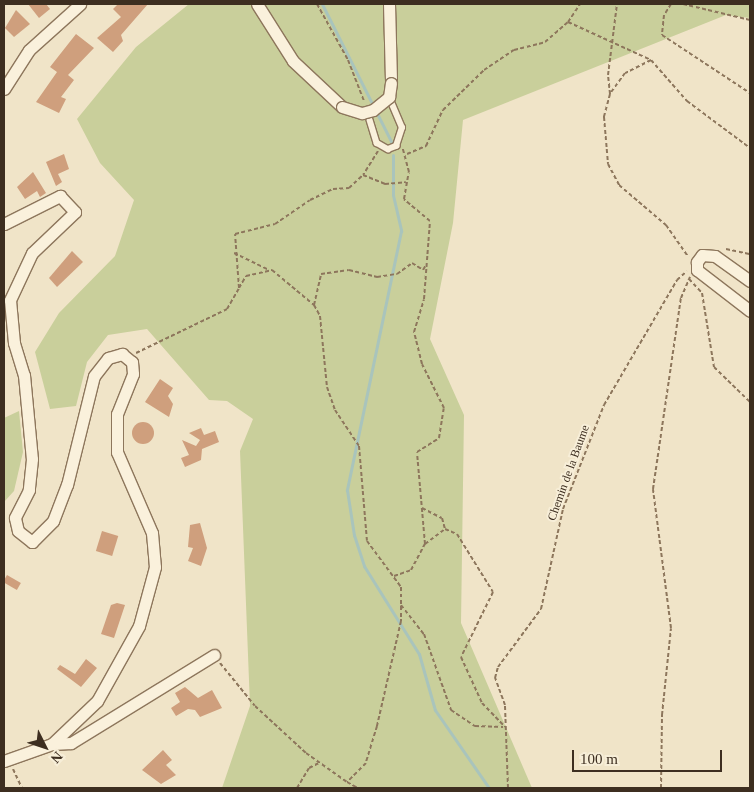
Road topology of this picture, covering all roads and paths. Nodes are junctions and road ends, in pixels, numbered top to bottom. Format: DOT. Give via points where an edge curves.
graph roads {
  1 [pos="80,4"];
  2 [pos="257,4"];
  3 [pos="317,4"];
  4 [pos="389,4"];
  5 [pos="580,4"];
  6 [pos="617,4"];
  7 [pos="671,4"];
  8 [pos="683,4"];
  9 [pos="750,20"];
  10 [pos="568,22"];
  11 [pos="611,39"];
  12 [pos="650,60"];
  13 [pos="4,90"];
  14 [pos="750,93"];
  15 [pos="610,94"];
  16 [pos="389,97"];
  17 [pos="370,120"];
  18 [pos="399,143"];
  19 [pos="381,146"];
  20 [pos="750,148"];
  21 [pos="407,154"];
  22 [pos="364,175"];
  23 [pos="406,182"];
  24 [pos="4,224"];
  25 [pos="234,253"];
  26 [pos="426,263"];
  27 [pos="694,269"];
  28 [pos="269,270"];
  29 [pos="750,281"];
  30 [pos="239,288"];
  31 [pos="314,305"];
  32 [pos="750,311"];
  33 [pos="128,358"];
  34 [pos="750,402"];
  35 [pos="422,508"];
  36 [pos="446,529"];
  37 [pos="425,544"];
  38 [pos="394,576"];
  39 [pos="401,605"];
  40 [pos="214,655"];
  41 [pos="505,727"];
  42 [pos="52,744"];
  43 [pos="6,761"];
  44 [pos="319,763"];
  45 [pos="348,783"];
  46 [pos="22,788"];
  47 [pos="297,788"];
  48 [pos="358,788"];
  49 [pos="508,788"];
  50 [pos="661,788"];
  1 -- 13 [label="street" via="28,50"];
  2 -- 16 [label="street, bridge" via="292,61 342,107 366,113"];
  3 -- 17 [label="path" via="348,60"];
  4 -- 16 [label="street, bridge"];
  5 -- 10 [label="path"];
  6 -- 11 [label="path"];
  7 -- 14 [label="path" via="664,15 662,35"];
  8 -- 9 [label="path"];
  10 -- 11 [label="path"];
  10 -- 21 [label="path" via="545,42 514,50 484,70 443,110 426,146"];
  11 -- 12 [label="path"];
  11 -- 15 [label="path"];
  12 -- 15 [label="path" via="625,73"];
  12 -- 20 [label="path" via="687,101"];
  15 -- 27 [label="path" via="604,117 608,164 619,185 666,225"];
  16 -- 18 [label="lane" via="402,128"];
  17 -- 19 [label="lane"];
  18 -- 19 [label="lane" via="388,149"];
  18 -- 21 [label="path"];
  19 -- 22 [label="path"];
  21 -- 23 [label="path"];
  22 -- 23 [label="path" via="385,184"];
  22 -- 25 [label="path" via="349,188 334,189 310,200 275,224 235,234"];
  23 -- 26 [label="path" via="404,199 430,221"];
  24 -- 33 [label="street" via="60,196 75,212 32,253 10,300 14,343 24,375 32,459 29,490 15,518 18,531 28,540 39,540 53,521 99,366 114,355"];
  25 -- 28 [label="path"];
  25 -- 30 [label="path"];
  26 -- 31 [label="path" via="423,270 412,263 397,274 376,277 349,270 321,274"];
  26 -- 35 [label="path" via="424,299 414,332 422,364 444,408 438,438 417,452"];
  27 -- 29 [label="street" via="702,255 714,256"];
  27 -- 32 [label="street" via="731,292"];
  27 -- 34 [label="path" via="702,293 714,366"];
  27 -- 41 [label="path, Chemin de la Baume" via="677,280 604,405 563,509 541,609 506,651 495,678 505,705"];
  27 -- 50 [label="path" via="681,298 653,489 668,579 670,651 662,715"];
  28 -- 30 [label="path" via="246,276"];
  28 -- 31 [label="path"];
  30 -- 33 [label="path" via="227,309"];
  31 -- 38 [label="path" via="320,316 327,387 335,410 359,446 368,540"];
  33 -- 42 [label="street" via="133,374 119,404 115,436 120,467 152,533 152,586 120,667 97,701"];
  35 -- 36 [label="path" via="442,518"];
  35 -- 37 [label="path"];
  36 -- 37 [label="path"];
  36 -- 41 [label="path" via="457,534 493,592 461,657 482,703"];
  37 -- 38 [label="path" via="411,570"];
  38 -- 39 [label="path" via="401,587"];
  39 -- 41 [label="path" via="424,634 451,710 475,726"];
  39 -- 45 [label="path" via="388,682 366,764"];
  40 -- 42 [label="street" via="71,743"];
  40 -- 44 [label="path" via="241,692"];
  41 -- 49 [label="path, Chemin de la Baume"];
  42 -- 43 [label="street"];
  43 -- 46 [label="path"];
  44 -- 45 [label="path"];
  44 -- 47 [label="path" via="309,768"];
  45 -- 48 [label="path"];
}
